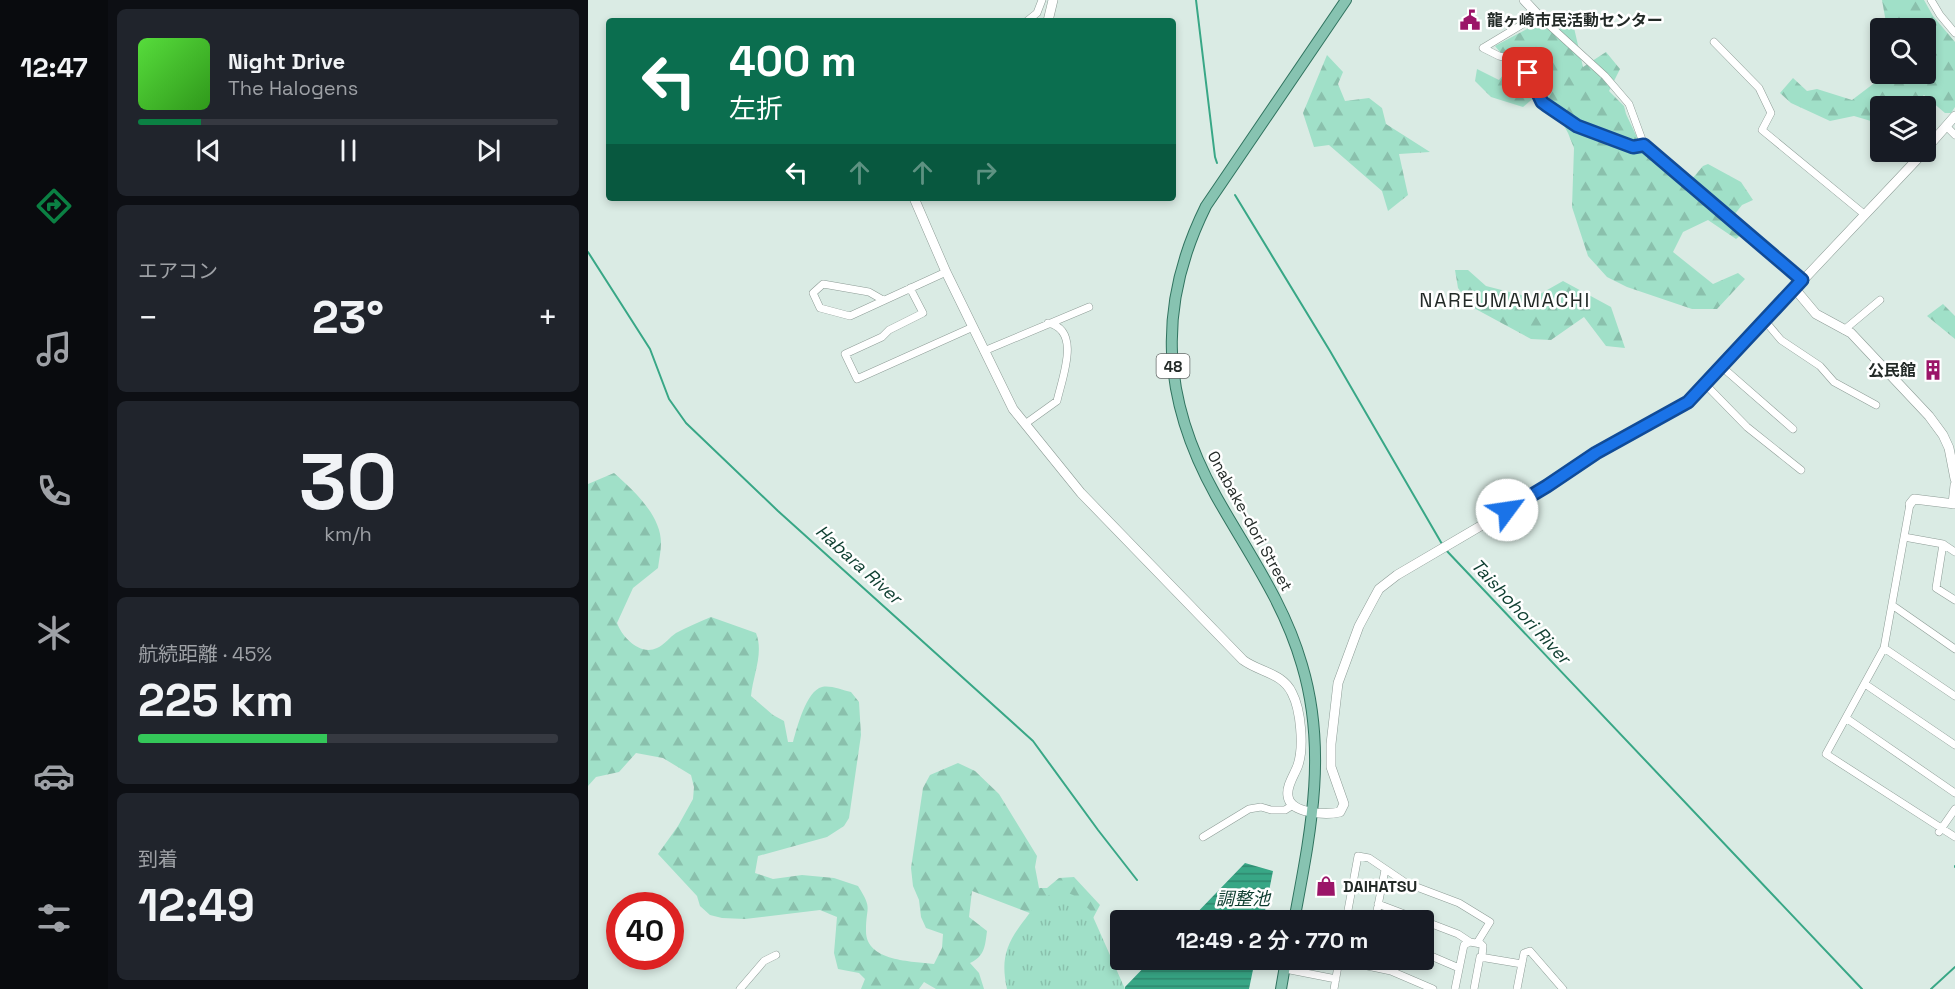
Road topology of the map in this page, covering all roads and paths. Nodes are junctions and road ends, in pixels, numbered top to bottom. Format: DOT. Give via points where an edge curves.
graph roads {
  1 [pos="1042,0"];
  2 [pos="1053,0"];
  3 [pos="1346,0"];
  4 [pos="1524,0"];
  5 [pos="1931,0"];
  6 [pos="1538,15"];
  7 [pos="1031,18"];
  8 [pos="1049,18"];
  9 [pos="1955,33"];
  10 [pos="1714,42"];
  11 [pos="1955,116"];
  12 [pos="1946,126"];
  13 [pos="1955,135"];
  14 [pos="1936,137"];
  15 [pos="1644,145"];
  16 [pos="1914,162"];
  17 [pos="915,201"];
  18 [pos="1864,214"];
  19 [pos="946,272"];
  20 [pos="1802,280"];
  21 [pos="910,288"];
  22 [pos="1795,289"];
  23 [pos="883,300"];
  24 [pos="1880,300"];
  25 [pos="1089,307"];
  26 [pos="1765,321"];
  27 [pos="1048,323"];
  28 [pos="973,327"];
  29 [pos="1844,330"];
  30 [pos="984,351"];
  31 [pos="1722,367"];
  32 [pos="1705,384"];
  33 [pos="1876,405"];
  34 [pos="1025,424"];
  35 [pos="1793,429"];
  36 [pos="1801,470"];
  37 [pos="1955,479"];
  38 [pos="1955,484"];
  39 [pos="1911,504"];
  40 [pos="1954,504"];
  41 [pos="1904,537"];
  42 [pos="1944,544"];
  43 [pos="1955,552"];
  44 [pos="1955,600"];
  45 [pos="1892,605"];
  46 [pos="1884,648"];
  47 [pos="1955,649"];
  48 [pos="1865,684"];
  49 [pos="1955,696"];
  50 [pos="1846,718"];
  51 [pos="1955,745"];
  52 [pos="1955,793"];
  53 [pos="1293,805"];
  54 [pos="1955,809"];
  55 [pos="1312,812"];
  56 [pos="1940,830"];
  57 [pos="1203,837"];
  58 [pos="1955,837"];
  59 [pos="1385,870"];
  60 [pos="1378,904"];
  61 [pos="1296,910"];
  62 [pos="1348,910"];
  63 [pos="1377,910"];
  64 [pos="1394,910"];
  65 [pos="1434,925"];
  66 [pos="1474,942"];
  67 [pos="776,955"];
  68 [pos="1434,957"];
  69 [pos="1482,957"];
  70 [pos="1522,964"];
  71 [pos="1459,968"];
  72 [pos="1285,970"];
  73 [pos="1305,970"];
  74 [pos="1337,970"];
  75 [pos="1386,970"];
  76 [pos="1335,978"];
  77 [pos="1562,988"];
  78 [pos="740,989"];
  79 [pos="1281,989"];
  80 [pos="1334,989"];
  81 [pos="1433,989"];
  82 [pos="1455,989"];
  83 [pos="1474,989"];
  84 [pos="1517,989"];
  1 -- 7 [label="street"];
  2 -- 8 [label="street"];
  3 -- 55 [label="main road, Onabake-dori Street / 48" via="1206,206 1180,272 1172,321 1174,379 1189,440 1217,497 1272,589 1303,666 1316,749"];
  4 -- 6 [label="street"];
  5 -- 9 [label="street"];
  6 -- 15 [label="street" via="1605,76 1629,104"];
  6 -- 15 [label="street" via="1483,48 1517,60 1542,102 1577,126 1633,147"];
  10 -- 18 [label="street" via="1759,88 1771,113 1762,130"];
  11 -- 12 [label="street"];
  12 -- 13 [label="street"];
  12 -- 14 [label="street"];
  15 -- 20 [label="street"];
  16 -- 18 [label="street"];
  17 -- 19 [label="street"];
  18 -- 20 [label="street"];
  19 -- 21 [label="street"];
  19 -- 28 [label="street"];
  20 -- 22 [label="street"];
  21 -- 23 [label="street"];
  21 -- 28 [label="street" via="923,313 845,354 857,379"];
  22 -- 26 [label="street"];
  22 -- 29 [label="street" via="1816,314"];
  23 -- 23 [label="street" via="869,292 823,284 813,293 820,308 850,316"];
  24 -- 29 [label="street"];
  25 -- 27 [label="street"];
  26 -- 31 [label="street"];
  26 -- 33 [label="street" via="1781,340 1820,366 1834,382"];
  27 -- 30 [label="street"];
  27 -- 34 [label="street" via="1057,325 1068,344 1057,401"];
  28 -- 30 [label="street"];
  29 -- 37 [label="street" via="1936,425 1949,448"];
  30 -- 34 [label="street" via="1013,409"];
  31 -- 32 [label="street"];
  31 -- 35 [label="street"];
  32 -- 36 [label="street" via="1747,427"];
  32 -- 55 [label="street" via="1688,402 1596,453 1386,582 1359,626 1340,676 1331,767 1344,804 1340,812"];
  34 -- 53 [label="street" via="1081,493 1244,660 1291,689 1301,745 1288,791"];
  38 -- 40 [label="street"];
  39 -- 40 [label="street" via="1914,499"];
  39 -- 41 [label="street"];
  41 -- 42 [label="street"];
  41 -- 45 [label="street"];
  42 -- 43 [label="street"];
  42 -- 44 [label="street" via="1936,588"];
  45 -- 46 [label="street"];
  45 -- 47 [label="street"];
  46 -- 48 [label="street"];
  46 -- 49 [label="street"];
  48 -- 50 [label="street"];
  48 -- 51 [label="street"];
  50 -- 52 [label="street"];
  50 -- 56 [label="street" via="1826,754"];
  53 -- 55 [label="street"];
  53 -- 57 [label="street" via="1285,810 1249,809"];
  54 -- 56 [label="street"];
  55 -- 61 [label="main road, Onabake-dori Street / 48"];
  56 -- 58 [label="street"];
  59 -- 60 [label="street"];
  59 -- 62 [label="street" via="1369,858 1358,856"];
  59 -- 66 [label="street" via="1417,888 1459,903 1490,922"];
  60 -- 63 [label="street"];
  60 -- 64 [label="street"];
  65 -- 66 [label="street"];
  66 -- 69 [label="street" via="1483,946"];
  66 -- 71 [label="street" via="1464,945"];
  67 -- 78 [label="street" via="764,961"];
  68 -- 71 [label="street"];
  69 -- 70 [label="street"];
  69 -- 83 [label="street"];
  70 -- 77 [label="street" via="1524,953 1530,951"];
  70 -- 84 [label="street"];
  71 -- 82 [label="street"];
  72 -- 79 [label="main road"];
  73 -- 76 [label="street"];
  74 -- 76 [label="street"];
  75 -- 81 [label="street"];
  76 -- 80 [label="street"];
}
